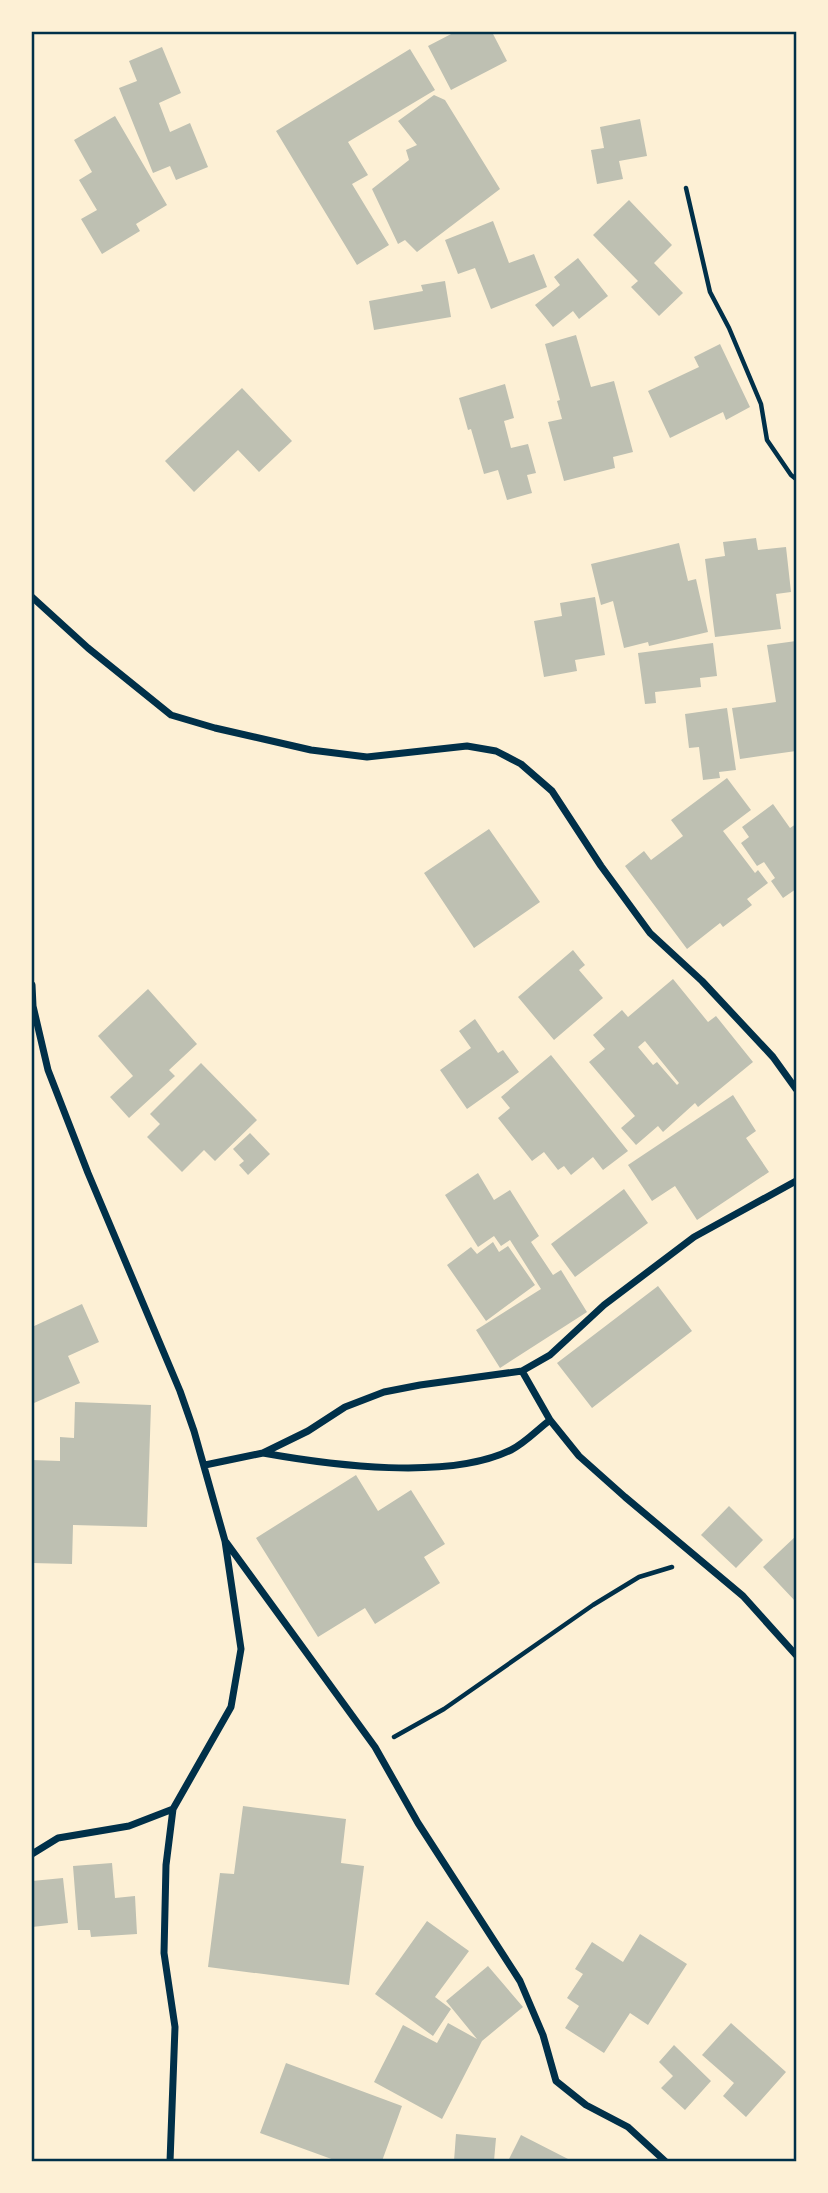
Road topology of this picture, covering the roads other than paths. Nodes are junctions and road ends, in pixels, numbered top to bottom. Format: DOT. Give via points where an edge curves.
graph roads {
  1 [pos="32,597"];
  2 [pos="32,985"];
  3 [pos="796,1089"];
  4 [pos="796,1181"];
  5 [pos="522,1371"];
  6 [pos="550,1420"];
  7 [pos="263,1453"];
  8 [pos="205,1465"];
  9 [pos="225,1541"];
  10 [pos="796,1655"];
  11 [pos="173,1809"];
  12 [pos="32,1854"];
  13 [pos="170,2161"];
  14 [pos="666,2161"];
  1 -- 3 [label="street" via="170,715 311,750 367,757 467,746 496,751 521,764 552,790 650,933 730,1010 773,1056"];
  2 -- 8 [label="street" via="48,1070 180,1391"];
  4 -- 5 [label="street" via="694,1237 604,1305 550,1355"];
  5 -- 6 [label="street"];
  5 -- 7 [label="street" via="384,1392 345,1407"];
  6 -- 7 [label="street" via="512,1450 443,1468 317,1463"];
  6 -- 10 [label="street" via="579,1456 743,1596"];
  7 -- 8 [label="street"];
  8 -- 9 [label="street"];
  9 -- 11 [label="street" via="241,1649 231,1707"];
  9 -- 14 [label="street" via="375,1747 520,1981 556,2081 586,2105 628,2127"];
  11 -- 12 [label="street" via="129,1826 58,1838"];
  11 -- 13 [label="street" via="164,1953 175,2027"];
}
